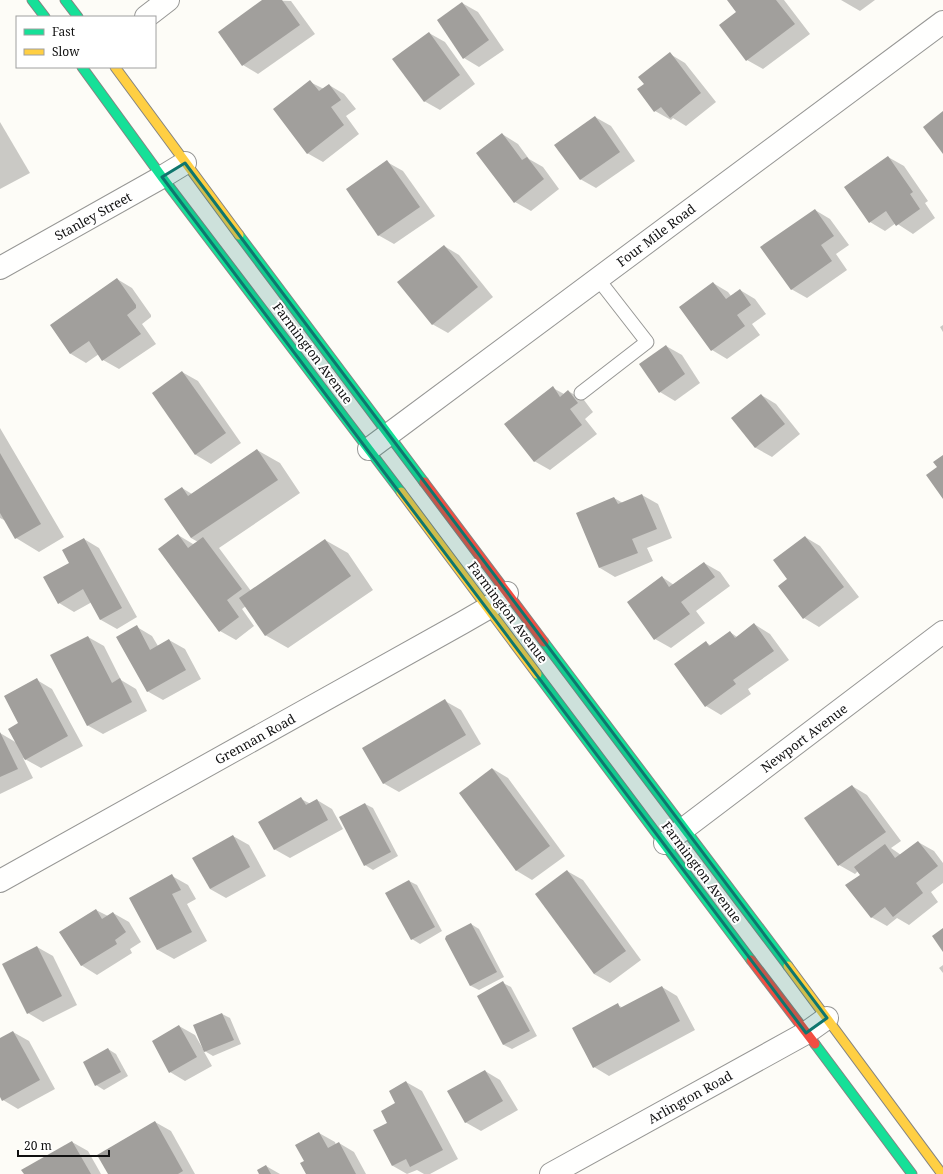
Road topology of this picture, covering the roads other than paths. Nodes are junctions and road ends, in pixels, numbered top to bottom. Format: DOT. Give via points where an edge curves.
graph roads {
  1 [pos="32,0"];
  2 [pos="65,0"];
  3 [pos="168,0"];
  4 [pos="44,16"];
  5 [pos="77,16"];
  6 [pos="147,16"];
  7 [pos="943,22"];
  8 [pos="83,68"];
  9 [pos="116,68"];
  10 [pos="185,163"];
  11 [pos="162,177"];
  12 [pos="0,268"];
  13 [pos="598,279"];
  14 [pos="581,393"];
  15 [pos="389,434"];
  16 [pos="370,449"];
  17 [pos="507,593"];
  18 [pos="488,608"];
  19 [pos="943,632"];
  20 [pos="685,829"];
  21 [pos="665,843"];
  22 [pos="0,881"];
  23 [pos="826,1018"];
  24 [pos="806,1033"];
  25 [pos="552,1174"];
  26 [pos="912,1174"];
  27 [pos="942,1174"];
  1 -- 4 [label="main road"];
  2 -- 5 [label="main road"];
  3 -- 6 [label="street"];
  7 -- 13 [label="street, Four Mile Road"];
  8 -- 11 [label="main road, Farmington Avenue"];
  9 -- 10 [label="main road, Farmington Avenue"];
  10 -- 11 [label="street, Stanley Street"];
  10 -- 15 [label="main road, Farmington Avenue"];
  11 -- 12 [label="street, Stanley Street"];
  11 -- 16 [label="main road, Farmington Avenue"];
  13 -- 14 [label="lane" via="647,342"];
  13 -- 15 [label="street, Four Mile Road"];
  15 -- 16 [label="street, Four Mile Road"];
  15 -- 17 [label="main road, Farmington Avenue"];
  16 -- 18 [label="main road, Farmington Avenue"];
  17 -- 18 [label="street, Grennan Road"];
  17 -- 20 [label="main road, Farmington Avenue"];
  18 -- 21 [label="main road, Farmington Avenue"];
  18 -- 22 [label="street, Grennan Road"];
  19 -- 20 [label="street, Newport Avenue"];
  20 -- 21 [label="street, Newport Avenue"];
  20 -- 23 [label="main road, Farmington Avenue"];
  21 -- 24 [label="main road, Farmington Avenue"];
  23 -- 24 [label="street, Arlington Road"];
  23 -- 27 [label="main road, Farmington Avenue"];
  24 -- 25 [label="street, Arlington Road"];
  24 -- 26 [label="main road, Farmington Avenue"];
}
